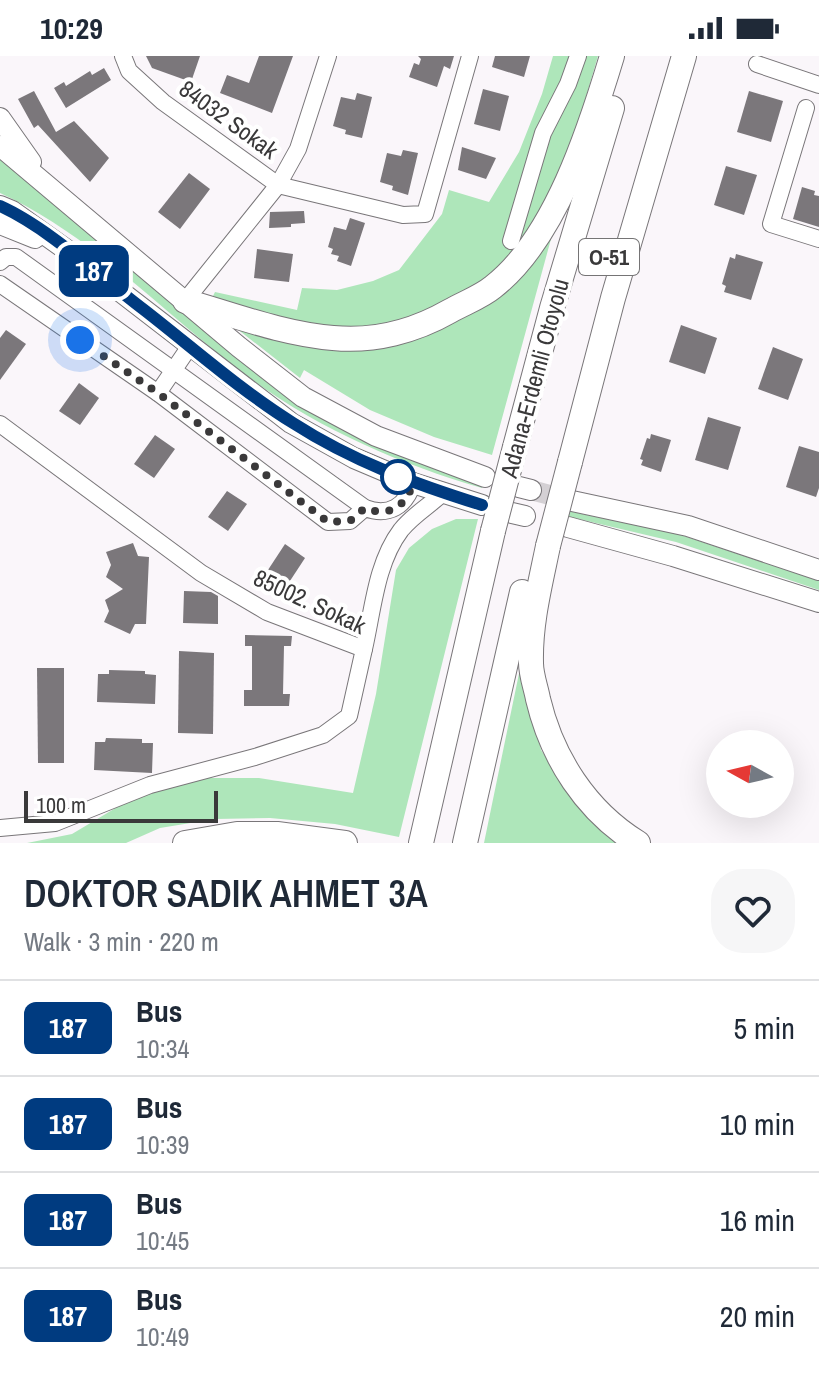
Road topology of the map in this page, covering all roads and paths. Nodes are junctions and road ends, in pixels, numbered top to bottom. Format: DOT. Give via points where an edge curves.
graph roads {
  1 [pos="123,56"];
  2 [pos="328,56"];
  3 [pos="470,56"];
  4 [pos="578,56"];
  5 [pos="612,56"];
  6 [pos="628,56"];
  7 [pos="670,56"];
  8 [pos="684,56"];
  9 [pos="757,64"];
  10 [pos="819,85"];
  11 [pos="806,108"];
  12 [pos="0,118"];
  13 [pos="0,146"];
  14 [pos="45,182"];
  15 [pos="278,185"];
  16 [pos="0,206"];
  17 [pos="0,224"];
  18 [pos="819,239"];
  19 [pos="511,241"];
  20 [pos="68,251"];
  21 [pos="0,262"];
  22 [pos="0,284"];
  23 [pos="185,301"];
  24 [pos="190,346"];
  25 [pos="174,369"];
  26 [pos="158,393"];
  27 [pos="0,424"];
  28 [pos="562,461"];
  29 [pos="485,477"];
  30 [pos="413,483"];
  31 [pos="443,493"];
  32 [pos="572,501"];
  33 [pos="482,505"];
  34 [pos="365,508"];
  35 [pos="387,512"];
  36 [pos="568,527"];
  37 [pos="401,530"];
  38 [pos="541,545"];
  39 [pos="819,570"];
  40 [pos="819,602"];
  41 [pos="364,649"];
  42 [pos="0,828"];
  43 [pos="416,837"];
  44 [pos="185,843"];
  45 [pos="345,843"];
  46 [pos="465,843"];
  47 [pos="638,843"];
  1 -- 15 [label="street, 84032 Sokak" via="129,71 163,102"];
  2 -- 15 [label="street" via="298,149"];
  3 -- 15 [label="street" via="425,214 403,215"];
  4 -- 19 [label="street" via="543,133"];
  5 -- 23 [label="highway" via="565,187 534,242 493,287 426,325 386,336 336,339"];
  6 -- 43 [label="highway, Adana-Erdemli Otoyolu / O-51, bridge" via="552,308"];
  7 -- 28 [label="highway, Adana-Erdemli Otoyolu / O-51" via="597,296"];
  8 -- 28 [label="highway"];
  9 -- 10 [label="street"];
  11 -- 18 [label="street" via="771,224"];
  12 -- 14 [label="main road"];
  13 -- 14 [label="main road"];
  14 -- 23 [label="main road"];
  15 -- 23 [label="street"];
  16 -- 20 [label="main road"];
  17 -- 20 [label="main road"];
  20 -- 24 [label="main road"];
  21 -- 25 [label="street" via="16,257"];
  22 -- 26 [label="street"];
  23 -- 29 [label="main road" via="303,397 376,436"];
  24 -- 25 [label="street"];
  24 -- 30 [label="main road" via="291,423"];
  25 -- 26 [label="street"];
  25 -- 34 [label="street"];
  26 -- 34 [label="street" via="328,522 350,521"];
  27 -- 41 [label="street, 85002. Sokak" via="201,573 267,612"];
  28 -- 38 [label="highway, Adana-Erdemli Otoyolu / O-51"];
  30 -- 31 [label="main road"];
  30 -- 35 [label="street" via="405,500"];
  31 -- 33 [label="main road"];
  31 -- 37 [label="street"];
  32 -- 39 [label="main road" via="688,526"];
  34 -- 35 [label="street"];
  35 -- 37 [label="street"];
  36 -- 40 [label="main road"];
  37 -- 41 [label="street" via="384,562"];
  38 -- 46 [label="highway, Adana-Erdemli Otoyolu / O-51"];
  38 -- 47 [label="highway" via="531,667 545,727 563,767 586,799"];
  41 -- 42 [label="street, 85002. Sokak" via="349,716 323,735 150,785 55,823"];
  44 -- 45 [label="highway" via="277,834"];
}
